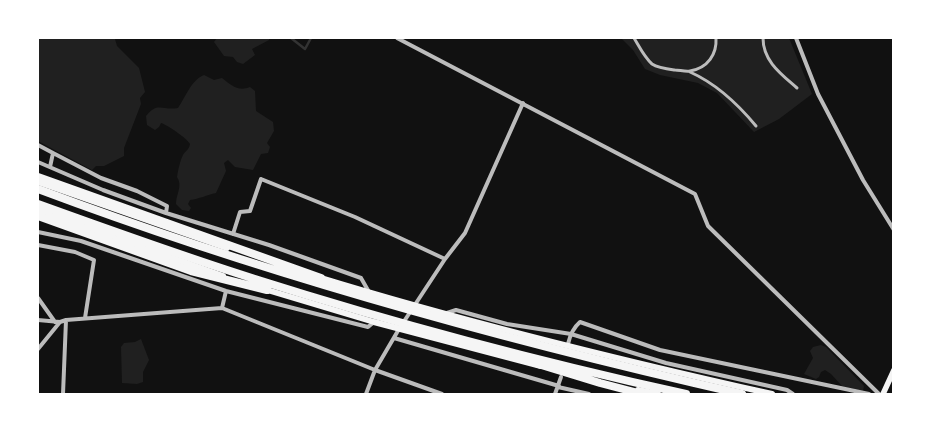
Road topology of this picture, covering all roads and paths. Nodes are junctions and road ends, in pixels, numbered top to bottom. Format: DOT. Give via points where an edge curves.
graph roads {
  1 [pos="397,38"];
  2 [pos="634,38"];
  3 [pos="716,38"];
  4 [pos="763,38"];
  5 [pos="796,38"];
  6 [pos="690,72"];
  7 [pos="797,88"];
  8 [pos="523,103"];
  9 [pos="756,126"];
  10 [pos="38,145"];
  11 [pos="53,153"];
  12 [pos="38,162"];
  13 [pos="50,167"];
  14 [pos="38,177"];
  15 [pos="38,182"];
  16 [pos="38,189"];
  17 [pos="38,204"];
  18 [pos="38,210"];
  19 [pos="166,213"];
  20 [pos="38,216"];
  21 [pos="894,230"];
  22 [pos="38,232"];
  23 [pos="233,234"];
  24 [pos="38,245"];
  25 [pos="444,259"];
  26 [pos="321,278"];
  27 [pos="267,290"];
  28 [pos="226,291"];
  29 [pos="369,293"];
  30 [pos="38,298"];
  31 [pos="414,306"];
  32 [pos="222,308"];
  33 [pos="445,315"];
  34 [pos="85,318"];
  35 [pos="38,320"];
  36 [pos="66,320"];
  37 [pos="55,322"];
  38 [pos="60,322"];
  39 [pos="374,322"];
  40 [pos="399,329"];
  41 [pos="571,334"];
  42 [pos="394,338"];
  43 [pos="568,344"];
  44 [pos="492,348"];
  45 [pos="38,349"];
  46 [pos="376,370"];
  47 [pos="894,370"];
  48 [pos="561,377"];
  49 [pos="558,386"];
  50 [pos="63,394"];
  51 [pos="366,394"];
  52 [pos="442,394"];
  53 [pos="555,394"];
  54 [pos="589,394"];
  55 [pos="642,394"];
  56 [pos="658,394"];
  57 [pos="686,394"];
  58 [pos="742,394"];
  59 [pos="772,394"];
  60 [pos="793,394"];
  61 [pos="869,394"];
  62 [pos="879,394"];
  63 [pos="882,394"];
  1 -- 8 [label="street"];
  2 -- 6 [label="street" via="654,65"];
  3 -- 6 [label="street" via="713,57"];
  4 -- 7 [label="street" via="767,57 779,73"];
  5 -- 21 [label="street" via="818,94"];
  6 -- 9 [label="street" via="721,89"];
  8 -- 25 [label="street" via="466,233"];
  8 -- 62 [label="street" via="695,194 708,226"];
  10 -- 11 [label="street"];
  11 -- 13 [label="street"];
  11 -- 19 [label="street" via="167,206"];
  12 -- 13 [label="street"];
  13 -- 19 [label="street"];
  14 -- 26 [label="highway"];
  15 -- 26 [label="highway" via="151,223"];
  16 -- 58 [label="highway" via="175,238 431,318"];
  17 -- 44 [label="highway" via="255,279"];
  18 -- 27 [label="highway"];
  19 -- 23 [label="street"];
  20 -- 27 [label="highway" via="191,271"];
  22 -- 28 [label="street" via="81,241"];
  23 -- 25 [label="street" via="240,212 250,211 261,179 355,217"];
  23 -- 29 [label="street" via="361,278"];
  24 -- 34 [label="street" via="76,252 94,260"];
  25 -- 31 [label="street"];
  26 -- 29 [label="highway"];
  27 -- 39 [label="highway"];
  28 -- 32 [label="street"];
  28 -- 39 [label="street" via="368,326"];
  29 -- 31 [label="highway"];
  30 -- 37 [label="street"];
  31 -- 33 [label="highway"];
  31 -- 40 [label="street"];
  32 -- 34 [label="street"];
  32 -- 46 [label="street"];
  33 -- 41 [label="street" via="456,310 507,324"];
  33 -- 59 [label="highway"];
  34 -- 36 [label="street"];
  35 -- 37 [label="street"];
  36 -- 38 [label="street"];
  36 -- 50 [label="street"];
  37 -- 38 [label="street"];
  38 -- 45 [label="street"];
  39 -- 40 [label="highway"];
  40 -- 42 [label="street"];
  40 -- 56 [label="highway"];
  41 -- 43 [label="street"];
  41 -- 60 [label="street" via="666,363"];
  41 -- 61 [label="street" via="580,322 660,350"];
  42 -- 46 [label="street"];
  42 -- 49 [label="street"];
  44 -- 55 [label="highway"];
  44 -- 57 [label="highway"];
  46 -- 51 [label="street"];
  46 -- 52 [label="street"];
  47 -- 63 [label="main road"];
  48 -- 49 [label="street"];
  49 -- 53 [label="street"];
  49 -- 54 [label="street"];
}
